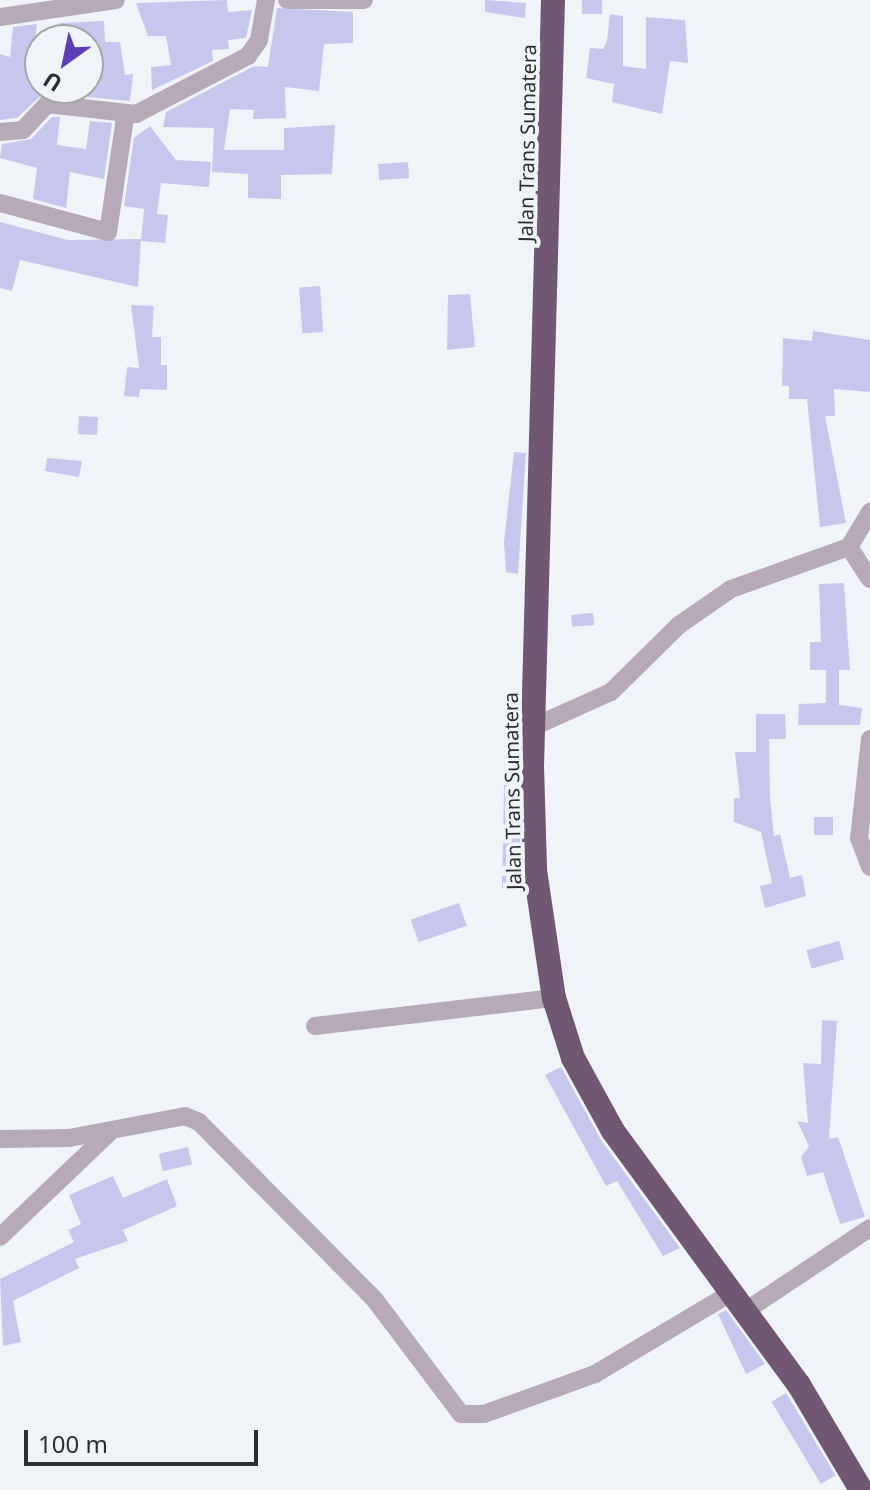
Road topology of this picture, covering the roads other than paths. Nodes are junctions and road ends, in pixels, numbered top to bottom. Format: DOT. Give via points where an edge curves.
graph roads {
  1 [pos="116,0"];
  2 [pos="266,0"];
  3 [pos="287,0"];
  4 [pos="364,0"];
  5 [pos="553,0"];
  6 [pos="23,8"];
  7 [pos="0,17"];
  8 [pos="125,118"];
  9 [pos="0,132"];
  10 [pos="0,203"];
  11 [pos="870,512"];
  12 [pos="849,547"];
  13 [pos="870,579"];
  14 [pos="533,727"];
  15 [pos="870,739"];
  16 [pos="870,867"];
  17 [pos="554,998"];
  18 [pos="315,1026"];
  19 [pos="109,1133"];
  20 [pos="0,1139"];
  21 [pos="870,1228"];
  22 [pos="0,1237"];
  23 [pos="736,1303"];
  24 [pos="861,1490"];
  1 -- 6 [label="street"];
  2 -- 8 [label="street" via="259,40 248,56"];
  3 -- 4 [label="street"];
  5 -- 14 [label="highway, Jalan Trans Sumatera"];
  6 -- 7 [label="street"];
  8 -- 9 [label="street" via="47,104 23,130"];
  8 -- 10 [label="street" via="108,232"];
  11 -- 12 [label="street"];
  12 -- 13 [label="street"];
  12 -- 14 [label="street" via="731,589 679,625 611,692"];
  14 -- 17 [label="highway, Jalan Trans Sumatera" via="535,870"];
  15 -- 16 [label="street" via="859,838"];
  17 -- 18 [label="street"];
  17 -- 23 [label="highway, Jalan Trans Sumatera" via="573,1058 613,1131"];
  19 -- 20 [label="street"];
  19 -- 22 [label="street"];
  19 -- 23 [label="street" via="185,1116 210,1131 375,1300 461,1414 484,1414 595,1374"];
  21 -- 23 [label="street"];
  23 -- 24 [label="highway, Jalan Trans Sumatera" via="799,1385"];
}
